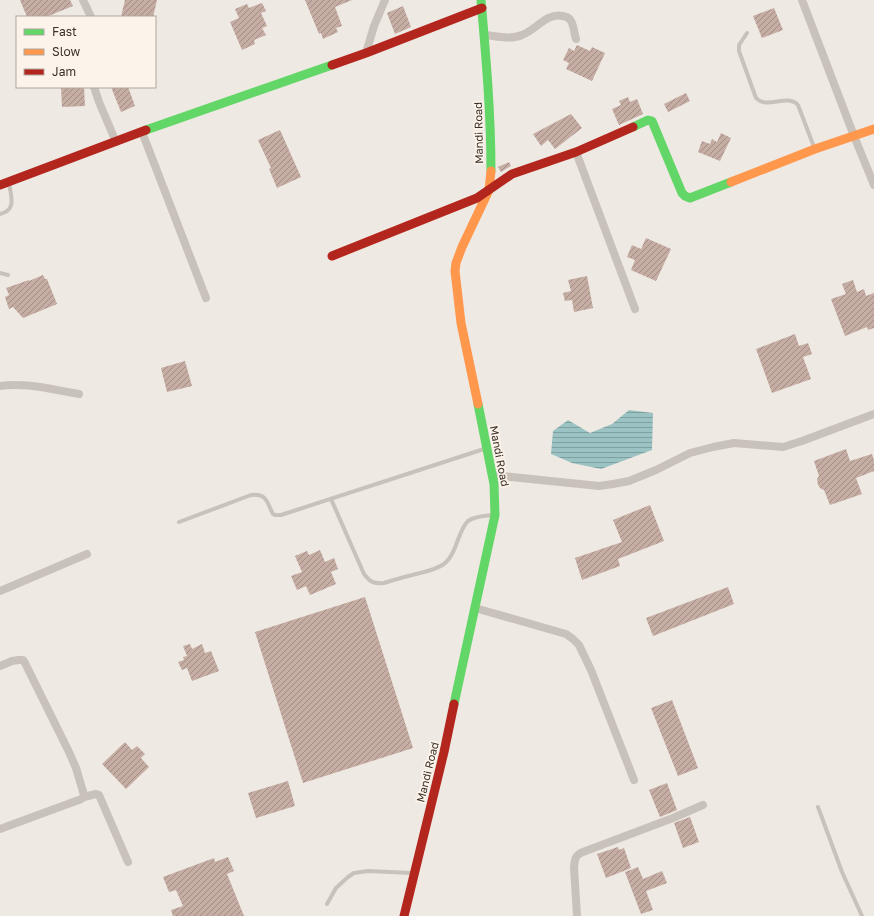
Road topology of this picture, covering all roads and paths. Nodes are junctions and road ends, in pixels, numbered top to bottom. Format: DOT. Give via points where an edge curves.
graph roads {
  1 [pos="83,0"];
  2 [pos="385,0"];
  3 [pos="802,0"];
  4 [pos="482,4"];
  5 [pos="90,16"];
  6 [pos="747,33"];
  7 [pos="485,35"];
  8 [pos="576,39"];
  9 [pos="366,53"];
  10 [pos="94,88"];
  11 [pos="874,129"];
  12 [pos="142,132"];
  13 [pos="854,136"];
  14 [pos="116,142"];
  15 [pos="815,149"];
  16 [pos="576,152"];
  17 [pos="4,183"];
  18 [pos="874,185"];
  19 [pos="489,190"];
  20 [pos="0,214"];
  21 [pos="332,256"];
  22 [pos="0,273"];
  23 [pos="8,275"];
  24 [pos="206,298"];
  25 [pos="635,309"];
  26 [pos="0,386"];
  27 [pos="79,394"];
  28 [pos="874,414"];
  29 [pos="487,449"];
  30 [pos="492,475"];
  31 [pos="331,499"];
  32 [pos="495,515"];
  33 [pos="179,522"];
  34 [pos="88,554"];
  35 [pos="0,591"];
  36 [pos="475,608"];
  37 [pos="0,666"];
  38 [pos="634,780"];
  39 [pos="84,797"];
  40 [pos="703,805"];
  41 [pos="818,807"];
  42 [pos="0,830"];
  43 [pos="128,862"];
  44 [pos="414,874"];
  45 [pos="327,904"];
  46 [pos="404,916"];
  47 [pos="577,916"];
  48 [pos="862,916"];
  1 -- 5 [label="street"];
  2 -- 9 [label="street"];
  3 -- 13 [label="street"];
  4 -- 7 [label="street, Mandi Road"];
  4 -- 9 [label="street"];
  6 -- 15 [label="lane" via="739,45 739,51 756,98 763,103 789,100 795,102"];
  7 -- 8 [label="street" via="512,37 526,34 548,18 557,15 570,19"];
  7 -- 19 [label="street, Mandi Road" via="491,135"];
  9 -- 12 [label="street"];
  10 -- 14 [label="street"];
  11 -- 13 [label="street"];
  12 -- 14 [label="street"];
  12 -- 24 [label="street"];
  13 -- 15 [label="street"];
  13 -- 18 [label="street"];
  14 -- 17 [label="street"];
  15 -- 16 [label="street" via="690,198 682,193 651,120"];
  16 -- 19 [label="street" via="512,174"];
  16 -- 25 [label="street"];
  17 -- 20 [label="lane" via="12,204 7,212"];
  19 -- 21 [label="street" via="477,198"];
  19 -- 29 [label="street, Mandi Road" via="462,247 455,271 461,323"];
  22 -- 23 [label="lane"];
  26 -- 27 [label="street" via="24,385"];
  28 -- 30 [label="street" via="783,447 734,443 690,453 639,477 613,484 600,486"];
  29 -- 30 [label="street, Mandi Road"];
  29 -- 31 [label="lane"];
  30 -- 32 [label="street, Mandi Road"];
  31 -- 32 [label="lane" via="364,574 376,584 441,566 450,558 468,522 478,517"];
  31 -- 33 [label="lane" via="278,516 273,514 263,496 251,495"];
  32 -- 36 [label="street, Mandi Road"];
  34 -- 35 [label="street"];
  36 -- 38 [label="street" via="566,634 579,645"];
  36 -- 44 [label="street, Mandi Road"];
  37 -- 39 [label="street" via="16,660 23,660 25,663 76,768"];
  39 -- 42 [label="street"];
  39 -- 43 [label="street" via="99,795"];
  40 -- 47 [label="street" via="576,856 574,867"];
  41 -- 48 [label="lane" via="842,872"];
  44 -- 45 [label="lane" via="368,871 354,874 336,888"];
  44 -- 46 [label="street, Mandi Road"];
}
